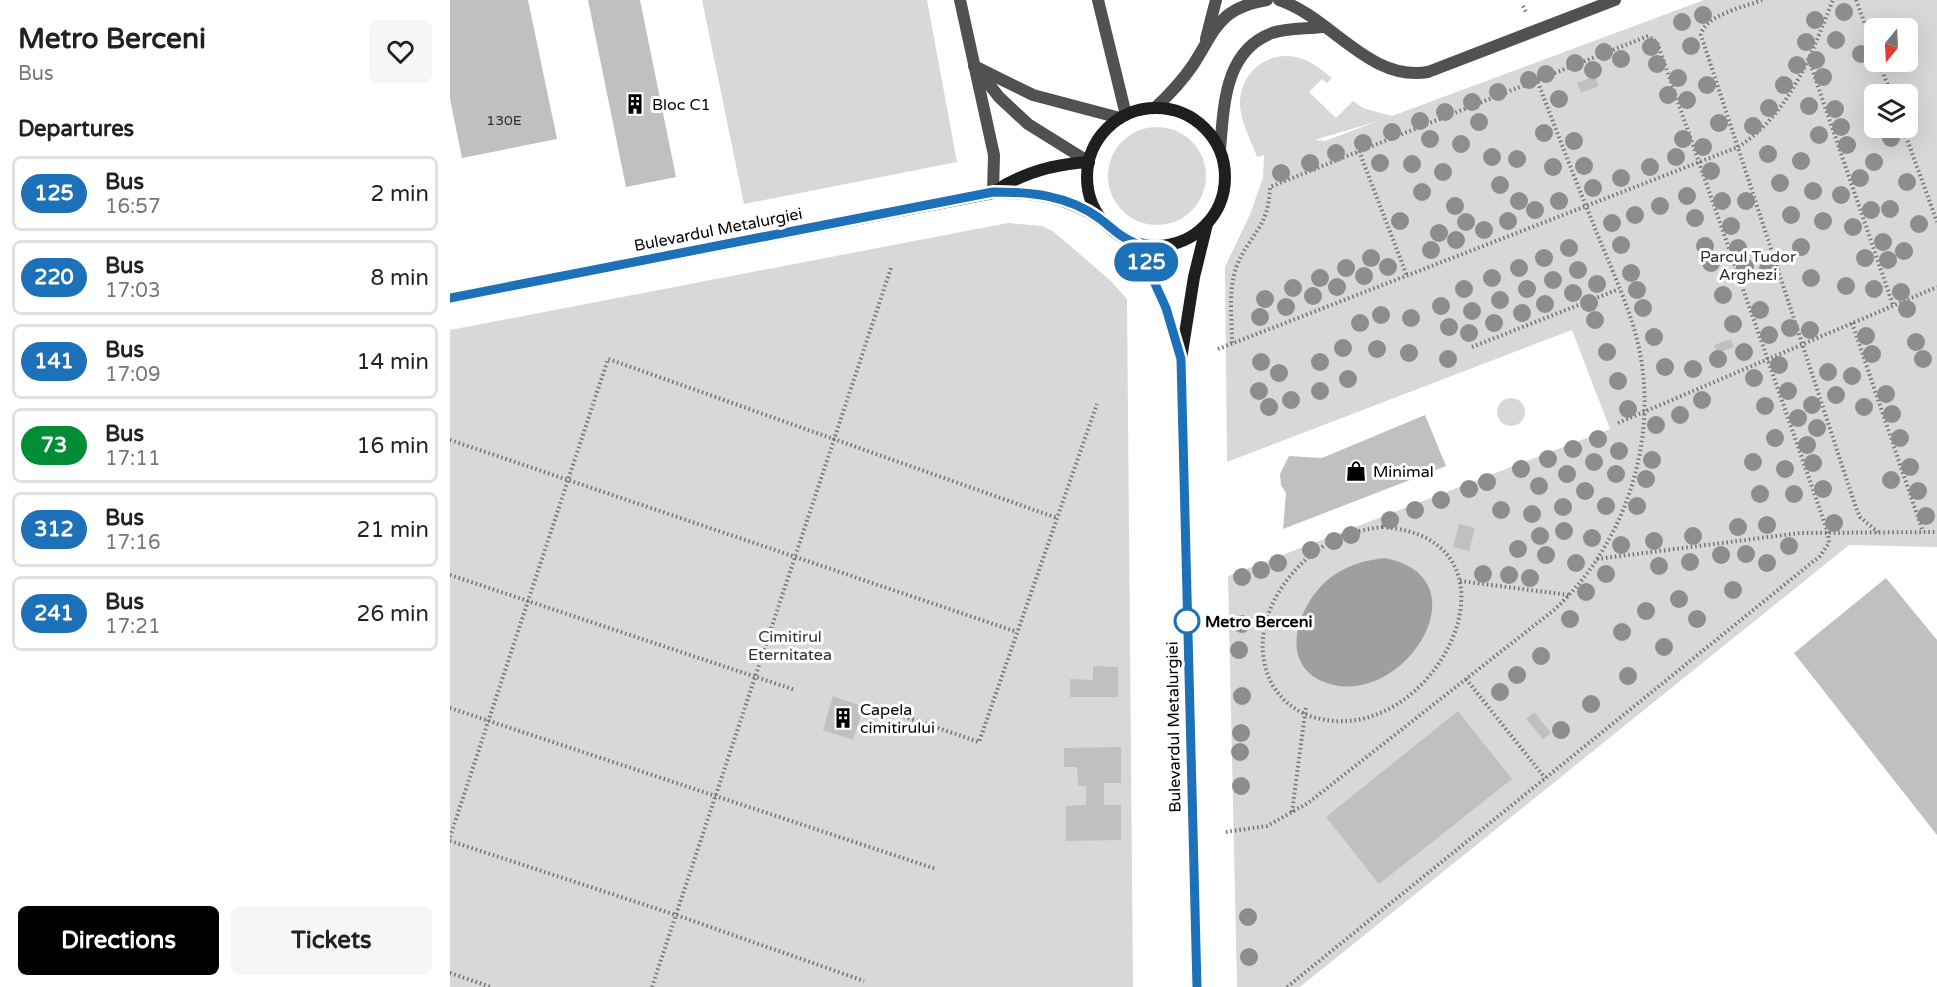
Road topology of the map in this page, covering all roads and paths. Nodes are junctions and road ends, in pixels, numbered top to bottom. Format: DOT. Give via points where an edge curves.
graph roads {
  1 [pos="960,0"];
  2 [pos="1098,0"];
  3 [pos="1216,0"];
  4 [pos="1267,0"];
  5 [pos="1279,0"];
  6 [pos="1615,0"];
  7 [pos="1762,0"];
  8 [pos="1833,0"];
  9 [pos="1856,0"];
  10 [pos="1864,21"];
  11 [pos="1322,27"];
  12 [pos="1206,39"];
  13 [pos="1809,59"];
  14 [pos="975,66"];
  15 [pos="1537,80"];
  16 [pos="1155,108"];
  17 [pos="1123,117"];
  18 [pos="1907,138"];
  19 [pos="1738,147"];
  20 [pos="1220,149"];
  21 [pos="1359,151"];
  22 [pos="1089,162"];
  23 [pos="1700,162"];
  24 [pos="993,192"];
  25 [pos="1586,207"];
  26 [pos="1101,220"];
  27 [pos="1937,222"];
  28 [pos="1207,224"];
  29 [pos="1137,244"];
  30 [pos="891,268"];
  31 [pos="1407,276"];
  32 [pos="1937,287"];
  33 [pos="1619,289"];
  34 [pos="450,298"];
  35 [pos="1893,305"];
  36 [pos="1852,323"];
  37 [pos="1232,344"];
  38 [pos="1803,344"];
  39 [pos="1472,347"];
  40 [pos="1218,349"];
  41 [pos="1768,358"];
  42 [pos="1181,359"];
  43 [pos="1097,404"];
  44 [pos="1645,411"];
  45 [pos="1618,423"];
  46 [pos="835,437"];
  47 [pos="450,440"];
  48 [pos="567,479"];
  49 [pos="1057,518"];
  50 [pos="1878,532"];
  51 [pos="1923,532"];
  52 [pos="1937,532"];
  53 [pos="1828,533"];
  54 [pos="795,557"];
  55 [pos="1597,559"];
  56 [pos="450,575"];
  57 [pos="1460,581"];
  58 [pos="1569,596"];
  59 [pos="527,601"];
  60 [pos="1017,632"];
  61 [pos="755,678"];
  62 [pos="1466,679"];
  63 [pos="795,690"];
  64 [pos="1306,706"];
  65 [pos="450,708"];
  66 [pos="891,712"];
  67 [pos="1305,714"];
  68 [pos="488,720"];
  69 [pos="1545,778"];
  70 [pos="716,796"];
  71 [pos="1292,813"];
  72 [pos="1226,832"];
  73 [pos="450,839"];
  74 [pos="936,869"];
  75 [pos="676,915"];
  76 [pos="450,974"];
  77 [pos="864,981"];
  78 [pos="491,987"];
  79 [pos="652,987"];
  80 [pos="1197,987"];
  81 [pos="1287,987"];
  1 -- 14 [label="street"];
  2 -- 17 [label="street"];
  3 -- 12 [label="street"];
  4 -- 12 [label="street" via="1233,10 1221,18"];
  5 -- 11 [label="street" via="1302,9"];
  6 -- 11 [label="street" via="1420,73 1388,68"];
  7 -- 19 [label="path" via="1709,21 1702,29 1702,41"];
  8 -- 13 [label="path"];
  9 -- 10 [label="path"];
  11 -- 20 [label="street" via="1274,33 1243,52 1229,83"];
  12 -- 16 [label="street" via="1192,67"];
  13 -- 19 [label="path" via="1777,114"];
  13 -- 35 [label="path"];
  14 -- 17 [label="street" via="1034,95"];
  14 -- 22 [label="street" via="999,97 1029,124"];
  14 -- 24 [label="street" via="994,155"];
  15 -- 21 [label="path"];
  15 -- 23 [label="path" via="1648,36 1653,38"];
  15 -- 25 [label="path"];
  16 -- 17 [label="main road"];
  16 -- 20 [label="main road" via="1194,119"];
  17 -- 22 [label="main road" via="1097,141"];
  18 -- 27 [label="path"];
  19 -- 23 [label="path"];
  19 -- 38 [label="path"];
  20 -- 28 [label="main road" via="1226,180 1223,196"];
  21 -- 31 [label="path"];
  21 -- 37 [label="path" via="1270,187 1266,218 1235,272"];
  22 -- 24 [label="main road, Bulevardul Metalurgiei" via="1030,172"];
  22 -- 26 [label="main road" via="1089,192"];
  23 -- 25 [label="path"];
  23 -- 41 [label="path"];
  24 -- 26 [label="main road, Bulevardul Metalurgiei" via="1050,196 1070,202"];
  24 -- 34 [label="main road, Bulevardul Metalurgiei"];
  25 -- 31 [label="path"];
  25 -- 33 [label="path"];
  26 -- 29 [label="main road"];
  28 -- 29 [label="main road" via="1193,237 1175,244"];
  28 -- 42 [label="main road, Bulevardul Metalurgiei"];
  29 -- 42 [label="main road, Bulevardul Metalurgiei" via="1166,308"];
  30 -- 46 [label="path"];
  31 -- 37 [label="path"];
  32 -- 35 [label="path"];
  33 -- 39 [label="path"];
  33 -- 44 [label="path" via="1636,337"];
  35 -- 36 [label="path"];
  36 -- 38 [label="path"];
  36 -- 51 [label="path"];
  37 -- 40 [label="path"];
  38 -- 41 [label="path"];
  38 -- 50 [label="path" via="1856,508 1860,517"];
  41 -- 44 [label="path"];
  41 -- 53 [label="path"];
  42 -- 80 [label="main road, Bulevardul Metalurgiei"];
  43 -- 49 [label="path"];
  44 -- 45 [label="path"];
  44 -- 55 [label="path" via="1630,490"];
  46 -- 48 [label="path" via="608,359"];
  46 -- 49 [label="path"];
  46 -- 54 [label="path"];
  47 -- 48 [label="path"];
  48 -- 54 [label="path"];
  48 -- 59 [label="path"];
  49 -- 60 [label="path"];
  50 -- 51 [label="path"];
  50 -- 53 [label="path"];
  51 -- 52 [label="path"];
  53 -- 55 [label="path" via="1800,533"];
  53 -- 69 [label="path" via="1829,543 1820,556"];
  54 -- 60 [label="path"];
  54 -- 61 [label="path"];
  55 -- 58 [label="path"];
  56 -- 59 [label="path"];
  57 -- 58 [label="path"];
  57 -- 67 [label="path" via="1463,602 1455,638 1446,656 1418,688 1387,709 1358,719 1329,720"];
  57 -- 67 [label="path" via="1443,551 1427,538 1404,529 1382,527 1343,536 1310,557 1294,572 1273,604 1262,646 1268,676 1276,690"];
  58 -- 62 [label="path"];
  59 -- 61 [label="path"];
  59 -- 68 [label="path"];
  60 -- 66 [label="path" via="979,742"];
  61 -- 63 [label="path"];
  61 -- 70 [label="path"];
  62 -- 69 [label="path"];
  62 -- 71 [label="path"];
  64 -- 67 [label="path"];
  65 -- 68 [label="path"];
  67 -- 71 [label="path"];
  68 -- 70 [label="path"];
  68 -- 73 [label="path"];
  69 -- 81 [label="path"];
  70 -- 74 [label="path"];
  70 -- 75 [label="path"];
  71 -- 72 [label="path" via="1267,826"];
  73 -- 75 [label="path"];
  75 -- 77 [label="path"];
  75 -- 79 [label="path"];
  76 -- 78 [label="path"];
}
